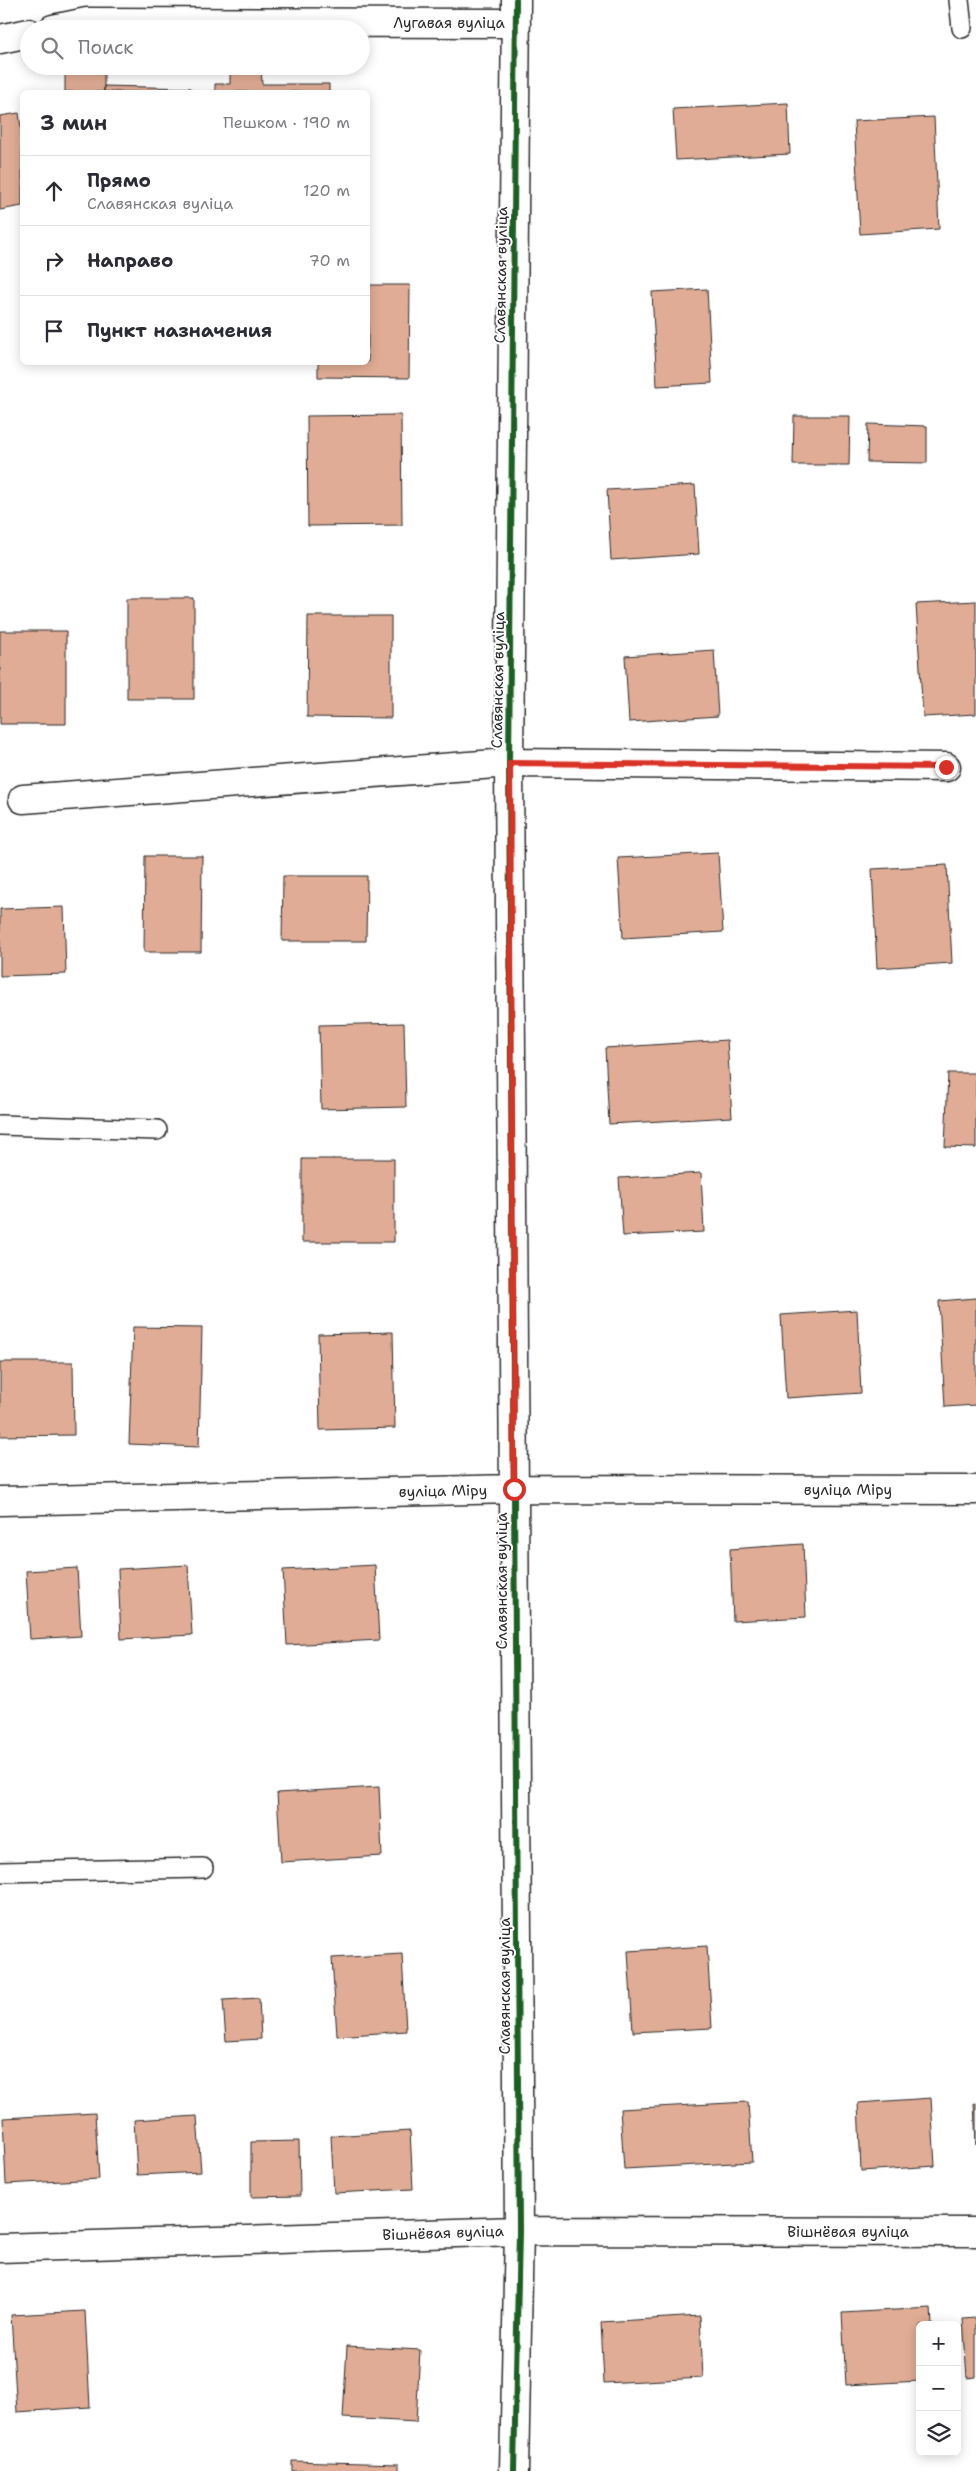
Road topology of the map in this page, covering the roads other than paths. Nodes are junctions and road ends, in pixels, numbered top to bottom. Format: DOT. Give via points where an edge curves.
graph roads {
  1 [pos="959,0"];
  2 [pos="516,12"];
  3 [pos="173,20"];
  4 [pos="962,28"];
  5 [pos="20,36"];
  6 [pos="0,39"];
  7 [pos="510,763"];
  8 [pos="946,767"];
  9 [pos="23,798"];
  10 [pos="0,1125"];
  11 [pos="156,1130"];
  12 [pos="514,1489"];
  13 [pos="976,1490"];
  14 [pos="0,1501"];
  15 [pos="203,1868"];
  16 [pos="0,1872"];
  17 [pos="519,2231"];
  18 [pos="976,2232"];
  19 [pos="0,2248"];
  20 [pos="514,2471"];
  1 -- 4 [label="lane"];
  2 -- 3 [label="street, Лугавая вуліца"];
  2 -- 7 [label="street, Славянская вуліца"];
  5 -- 6 [label="street"];
  7 -- 8 [label="street"];
  7 -- 9 [label="street"];
  7 -- 12 [label="street, Славянская вуліца"];
  10 -- 11 [label="lane"];
  12 -- 13 [label="street, вуліца Міру"];
  12 -- 14 [label="street, вуліца Міру"];
  12 -- 17 [label="street, Славянская вуліца"];
  15 -- 16 [label="lane"];
  17 -- 18 [label="street, Вішнёвая вуліца"];
  17 -- 19 [label="street, Вішнёвая вуліца"];
  17 -- 20 [label="street, Славянская вуліца"];
}
